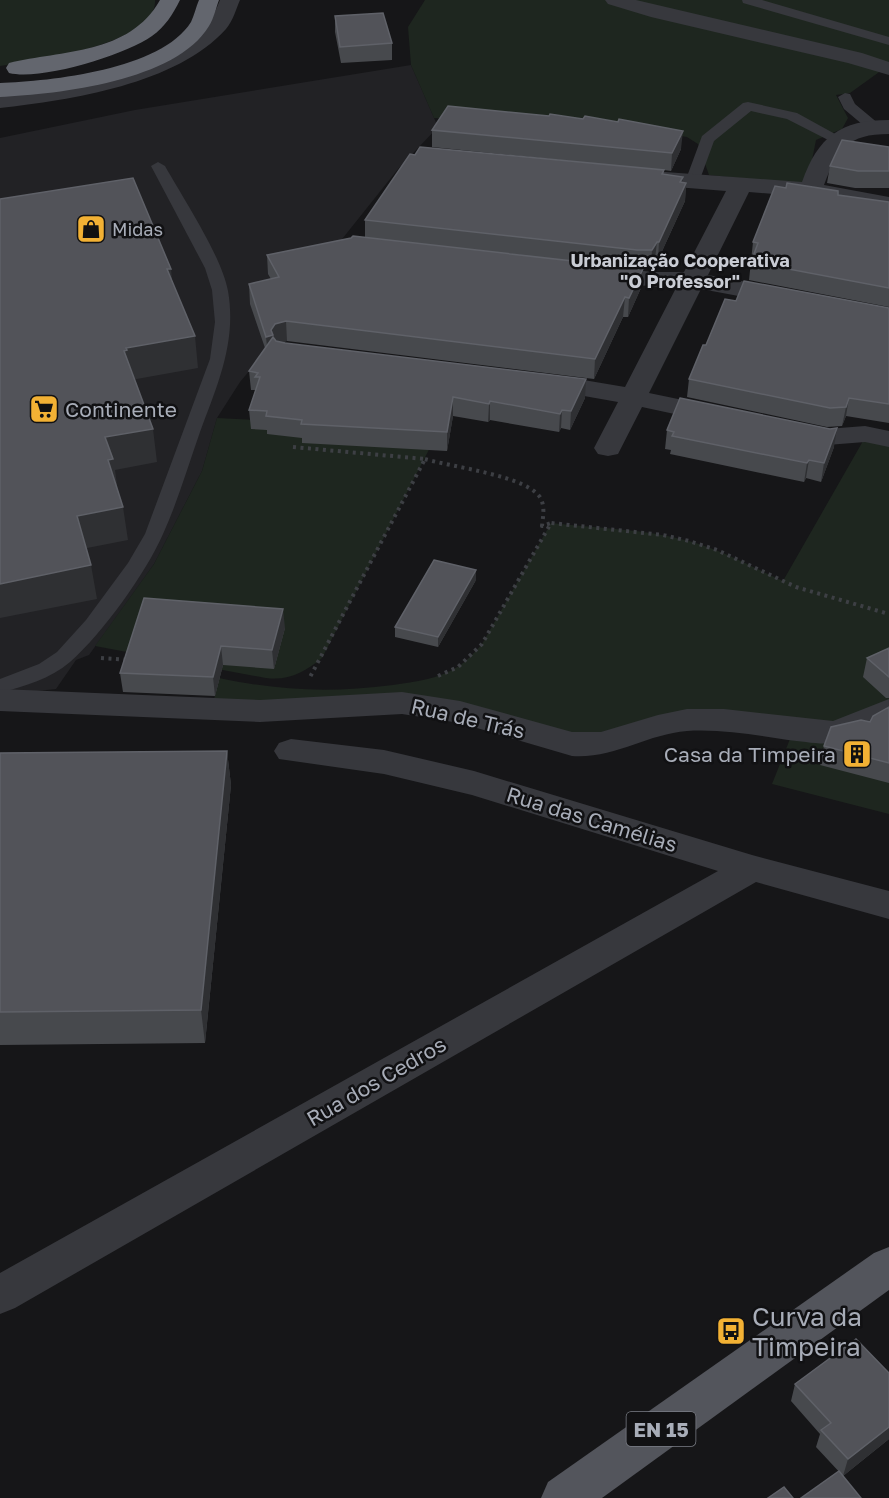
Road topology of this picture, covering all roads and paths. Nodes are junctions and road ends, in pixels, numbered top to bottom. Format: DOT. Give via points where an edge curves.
graph roads {
  1 [pos="170,0"];
  2 [pos="209,0"];
  3 [pos="230,0"];
  4 [pos="615,0"];
  5 [pos="748,0"];
  6 [pos="889,41"];
  7 [pos="0,69"];
  8 [pos="889,69"];
  9 [pos="0,90"];
  10 [pos="845,98"];
  11 [pos="0,101"];
  12 [pos="882,127"];
  13 [pos="839,140"];
  14 [pos="158,166"];
  15 [pos="610,174"];
  16 [pos="692,182"];
  17 [pos="740,186"];
  18 [pos="812,190"];
  19 [pos="889,204"];
  20 [pos="577,271"];
  21 [pos="693,279"];
  22 [pos="808,302"];
  23 [pos="519,378"];
  24 [pos="632,398"];
  25 [pos="889,439"];
  26 [pos="293,447"];
  27 [pos="608,448"];
  28 [pos="425,459"];
  29 [pos="551,523"];
  30 [pos="889,614"];
  31 [pos="138,661"];
  32 [pos="436,677"];
  33 [pos="304,684"];
  34 [pos="0,686"];
  35 [pos="0,700"];
  36 [pos="65,702"];
  37 [pos="889,710"];
  38 [pos="291,751"];
  39 [pos="752,868"];
  40 [pos="889,906"];
  41 [pos="889,1266"];
  42 [pos="0,1295"];
  43 [pos="564,1498"];
  1 -- 7 [label="highway" via="154,25 105,51 52,64"];
  2 -- 9 [label="highway" via="196,29 156,59 79,83"];
  3 -- 11 [label="street" via="222,21 213,31 143,71 63,93"];
  4 -- 8 [label="street"];
  5 -- 6 [label="lane"];
  10 -- 12 [label="lane" via="849,106"];
  12 -- 13 [label="street"];
  13 -- 16 [label="lane" via="792,116 748,106 707,139"];
  13 -- 18 [label="street" via="827,150"];
  14 -- 34 [label="lane" via="218,283 223,322 218,359 154,534 140,558 71,650 39,672"];
  15 -- 16 [label="street"];
  16 -- 17 [label="street"];
  17 -- 18 [label="street"];
  17 -- 21 [label="street"];
  18 -- 19 [label="street"];
  20 -- 21 [label="street" via="653,280"];
  21 -- 22 [label="street"];
  21 -- 24 [label="street"];
  23 -- 24 [label="street"];
  24 -- 25 [label="street" via="827,437 865,434"];
  24 -- 27 [label="street"];
  26 -- 28 [label="path"];
  28 -- 29 [label="path" via="524,484 542,500 542,525"];
  28 -- 33 [label="path" via="319,665"];
  29 -- 30 [label="path" via="689,541 796,587"];
  29 -- 32 [label="path" via="482,644 458,667"];
  31 -- 36 [label="path" via="106,657 92,660 79,671"];
  35 -- 36 [label="street, Rua de Trás"];
  36 -- 37 [label="street, Rua de Trás" via="260,711 402,703 442,708 592,746 688,720 833,732"];
  38 -- 39 [label="street, Rua das Camélias" via="384,762 465,781"];
  39 -- 40 [label="street, Rua das Camélias"];
  39 -- 42 [label="street, Rua dos Cedros"];
  41 -- 43 [label="main road, EN 15"];
}
